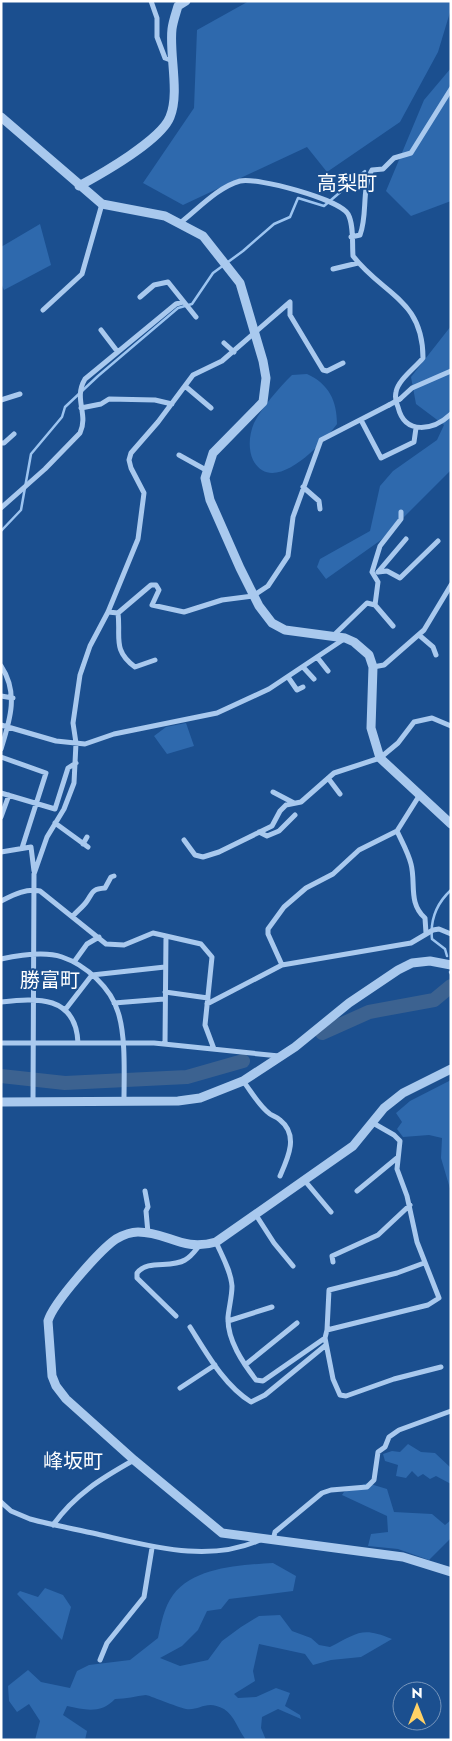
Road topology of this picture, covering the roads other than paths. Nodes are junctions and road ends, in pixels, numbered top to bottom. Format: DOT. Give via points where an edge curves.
graph roads {
  1 [pos="151,1"];
  2 [pos="186,1"];
  3 [pos="173,61"];
  4 [pos="451,89"];
  5 [pos="1,117"];
  6 [pos="79,186"];
  7 [pos="102,204"];
  8 [pos="180,223"];
  9 [pos="351,237"];
  10 [pos="358,263"];
  11 [pos="333,269"];
  12 [pos="140,297"];
  13 [pos="183,302"];
  14 [pos="43,310"];
  15 [pos="196,317"];
  16 [pos="101,330"];
  17 [pos="255,333"];
  18 [pos="224,343"];
  19 [pos="117,351"];
  20 [pos="234,352"];
  21 [pos="343,364"];
  22 [pos="451,371"];
  23 [pos="185,386"];
  24 [pos="20,394"];
  25 [pos="1,400"];
  26 [pos="172,404"];
  27 [pos="81,408"];
  28 [pos="211,408"];
  29 [pos="451,414"];
  30 [pos="361,420"];
  31 [pos="416,428"];
  32 [pos="14,434"];
  33 [pos="1,443"];
  34 [pos="179,455"];
  35 [pos="206,470"];
  36 [pos="303,488"];
  37 [pos="1,508"];
  38 [pos="320,509"];
  39 [pos="401,512"];
  40 [pos="406,538"];
  41 [pos="438,541"];
  42 [pos="377,574"];
  43 [pos="451,585"];
  44 [pos="254,596"];
  45 [pos="375,604"];
  46 [pos="108,612"];
  47 [pos="118,613"];
  48 [pos="393,626"];
  49 [pos="419,635"];
  50 [pos="333,636"];
  51 [pos="344,638"];
  52 [pos="436,655"];
  53 [pos="318,657"];
  54 [pos="155,660"];
  55 [pos="1,666"];
  56 [pos="303,667"];
  57 [pos="373,667"];
  58 [pos="328,671"];
  59 [pos="288,677"];
  60 [pos="314,680"];
  61 [pos="303,687"];
  62 [pos="1,696"];
  63 [pos="12,698"];
  64 [pos="1,725"];
  65 [pos="451,726"];
  66 [pos="8,727"];
  67 [pos="76,743"];
  68 [pos="2,747"];
  69 [pos="1,757"];
  70 [pos="380,758"];
  71 [pos="76,764"];
  72 [pos="328,778"];
  73 [pos="1,792"];
  74 [pos="273,792"];
  75 [pos="340,794"];
  76 [pos="10,795"];
  77 [pos="419,796"];
  78 [pos="294,803"];
  79 [pos="38,804"];
  80 [pos="295,815"];
  81 [pos="1,817"];
  82 [pos="55,823"];
  83 [pos="451,824"];
  84 [pos="397,831"];
  85 [pos="259,832"];
  86 [pos="87,837"];
  87 [pos="184,840"];
  88 [pos="22,848"];
  89 [pos="1,852"];
  90 [pos="34,874"];
  91 [pos="114,876"];
  92 [pos="32,889"];
  93 [pos="1,901"];
  94 [pos="72,916"];
  95 [pos="426,933"];
  96 [pos="451,934"];
  97 [pos="166,936"];
  98 [pos="99,937"];
  99 [pos="34,954"];
  100 [pos="1,959"];
  101 [pos="74,962"];
  102 [pos="451,965"];
  103 [pos="282,966"];
  104 [pos="165,967"];
  105 [pos="92,975"];
  106 [pos="165,992"];
  107 [pos="34,998"];
  108 [pos="164,998"];
  109 [pos="208,1001"];
  110 [pos="1,1002"];
  111 [pos="114,1003"];
  112 [pos="65,1010"];
  113 [pos="1,1043"];
  114 [pos="34,1043"];
  115 [pos="78,1043"];
  116 [pos="122,1043"];
  117 [pos="165,1044"];
  118 [pos="214,1049"];
  119 [pos="279,1056"];
  120 [pos="451,1069"];
  121 [pos="243,1080"];
  122 [pos="124,1100"];
  123 [pos="1,1102"];
  124 [pos="33,1102"];
  125 [pos="373,1123"];
  126 [pos="398,1158"];
  127 [pos="280,1176"];
  128 [pos="305,1181"];
  129 [pos="144,1191"];
  130 [pos="357,1191"];
  131 [pos="410,1205"];
  132 [pos="331,1212"];
  133 [pos="256,1215"];
  134 [pos="148,1233"];
  135 [pos="216,1242"];
  136 [pos="199,1246"];
  137 [pos="333,1262"];
  138 [pos="424,1263"];
  139 [pos="294,1266"];
  140 [pos="272,1307"];
  141 [pos="176,1316"];
  142 [pos="228,1321"];
  143 [pos="296,1323"];
  144 [pos="190,1327"];
  145 [pos="327,1330"];
  146 [pos="324,1338"];
  147 [pos="326,1345"];
  148 [pos="215,1365"];
  149 [pos="245,1365"];
  150 [pos="441,1367"];
  151 [pos="190,1391"];
  152 [pos="451,1411"];
  153 [pos="134,1460"];
  154 [pos="1,1502"];
  155 [pos="53,1525"];
  156 [pos="263,1539"];
  157 [pos="273,1540"];
  158 [pos="152,1548"];
  159 [pos="451,1572"];
  160 [pos="100,1660"];
  1 -- 3 [label="street" via="157,18 157,37 165,58"];
  2 -- 3 [label="street" via="178,6 172,29"];
  3 -- 6 [label="street" via="174,90 170,117 155,136"];
  4 -- 9 [label="street" via="411,153 394,158 383,169 372,170 368,176 365,222 360,235"];
  5 -- 6 [label="street"];
  6 -- 7 [label="street"];
  7 -- 8 [label="street" via="165,216"];
  7 -- 14 [label="street" via="82,274"];
  8 -- 9 [label="street" via="228,186 253,180 338,205 347,213"];
  8 -- 17 [label="street" via="203,236 230,268 240,283"];
  9 -- 10 [label="street" via="352,256"];
  10 -- 11 [label="street"];
  10 -- 31 [label="street" via="405,305 423,339 423,358 398,385 395,397 399,412"];
  12 -- 13 [label="street" via="154,285 168,282"];
  13 -- 15 [label="street"];
  13 -- 19 [label="street" via="176,304"];
  16 -- 19 [label="street"];
  17 -- 20 [label="street"];
  17 -- 21 [label="street" via="290,302 290,315 323,370"];
  17 -- 35 [label="street" via="266,378 262,402 213,453"];
  18 -- 20 [label="street"];
  19 -- 27 [label="street" via="85,379 78,394"];
  20 -- 23 [label="street" via="199,371"];
  22 -- 30 [label="street, bridge" via="412,388"];
  23 -- 26 [label="street"];
  23 -- 28 [label="street"];
  24 -- 25 [label="street"];
  26 -- 27 [label="street" via="155,400 109,399"];
  26 -- 46 [label="street" via="131,453 129,460 144,493 141,526"];
  27 -- 37 [label="street" via="80,433 46,469"];
  29 -- 31 [label="street" via="428,428"];
  30 -- 31 [label="street" via="381,458 414,442"];
  30 -- 36 [label="street" via="321,440"];
  32 -- 33 [label="street"];
  34 -- 35 [label="street"];
  35 -- 44 [label="street" via="210,500"];
  36 -- 38 [label="street" via="319,501"];
  36 -- 44 [label="street" via="293,517 288,556 276,577"];
  39 -- 42 [label="street" via="401,519 380,546 372,572"];
  40 -- 42 [label="street"];
  41 -- 42 [label="street" via="400,578 387,571"];
  42 -- 45 [label="street"];
  43 -- 49 [label="street"];
  44 -- 47 [label="street" via="222,600 184,612 152,605 159,590 156,584"];
  44 -- 50 [label="street" via="272,623 285,630"];
  45 -- 48 [label="street"];
  45 -- 50 [label="street" via="367,603"];
  46 -- 47 [label="street"];
  46 -- 67 [label="street" via="90,646 77,687 73,723"];
  47 -- 54 [label="street" via="118,646 130,663 135,667"];
  49 -- 52 [label="street" via="433,647"];
  49 -- 57 [label="street" via="384,665"];
  50 -- 51 [label="street"];
  51 -- 53 [label="street"];
  51 -- 57 [label="street" via="362,648 369,655"];
  53 -- 56 [label="street"];
  53 -- 58 [label="street"];
  55 -- 63 [label="street" via="10,684"];
  56 -- 59 [label="street"];
  56 -- 60 [label="street"];
  57 -- 70 [label="street" via="371,728"];
  59 -- 61 [label="street" via="297,690"];
  59 -- 67 [label="street" via="251,699 217,713 114,734 85,744"];
  62 -- 63 [label="street"];
  63 -- 66 [label="street"];
  64 -- 66 [label="street"];
  65 -- 70 [label="street" via="432,718 414,722 398,743"];
  66 -- 67 [label="street" via="56,741"];
  66 -- 68 [label="street"];
  67 -- 71 [label="street"];
  69 -- 79 [label="street" via="46,773"];
  70 -- 72 [label="street"];
  70 -- 77 [label="street"];
  71 -- 79 [label="street" via="68,768 55,809"];
  71 -- 82 [label="street" via="74,783"];
  72 -- 75 [label="street"];
  72 -- 78 [label="street" via="301,802"];
  73 -- 76 [label="street"];
  74 -- 78 [label="street"];
  76 -- 79 [label="street"];
  76 -- 81 [label="street"];
  77 -- 83 [label="street"];
  77 -- 84 [label="street"];
  78 -- 85 [label="street" via="286,804 272,826"];
  79 -- 88 [label="street"];
  80 -- 85 [label="street" via="279,831 267,836"];
  82 -- 86 [label="street" via="85,845"];
  82 -- 90 [label="street"];
  84 -- 95 [label="street" via="412,865 412,890 418,912 425,918"];
  84 -- 103 [label="street" via="359,850 333,874 306,888 284,907 268,929"];
  85 -- 87 [label="street" via="203,857 195,855"];
  88 -- 89 [label="street"];
  88 -- 90 [label="street" via="31,847"];
  90 -- 92 [label="street"];
  91 -- 94 [label="street" via="105,888 90,893 87,901"];
  92 -- 93 [label="street"];
  92 -- 94 [label="street" via="48,896"];
  92 -- 99 [label="street"];
  94 -- 98 [label="street"];
  95 -- 96 [label="street" via="439,929"];
  95 -- 103 [label="street" via="411,942"];
  97 -- 98 [label="street" via="153,933 124,945 106,944"];
  97 -- 104 [label="street"];
  97 -- 109 [label="street" via="192,941 208,950 212,963"];
  98 -- 101 [label="street" via="87,944"];
  99 -- 100 [label="street"];
  99 -- 101 [label="street" via="62,956"];
  99 -- 107 [label="street"];
  101 -- 105 [label="street"];
  102 -- 119 [label="street" via="430,961 412,963 398,970"];
  103 -- 109 [label="street"];
  104 -- 105 [label="street"];
  104 -- 106 [label="street"];
  105 -- 111 [label="street"];
  105 -- 112 [label="street"];
  106 -- 108 [label="street"];
  106 -- 109 [label="street"];
  107 -- 110 [label="street"];
  107 -- 112 [label="street" via="55,1003"];
  107 -- 114 [label="street"];
  108 -- 111 [label="street"];
  108 -- 117 [label="street"];
  109 -- 118 [label="street" via="205,1025"];
  111 -- 116 [label="street"];
  112 -- 115 [label="street" via="76,1027"];
  113 -- 114 [label="street"];
  114 -- 115 [label="street"];
  114 -- 124 [label="street"];
  115 -- 116 [label="street"];
  116 -- 117 [label="street"];
  116 -- 122 [label="street"];
  117 -- 118 [label="street"];
  118 -- 119 [label="street"];
  119 -- 121 [label="street"];
  120 -- 125 [label="street" via="403,1094 384,1108"];
  121 -- 122 [label="street" via="200,1098"];
  121 -- 127 [label="street" via="269,1114 286,1126 292,1140"];
  122 -- 124 [label="street"];
  123 -- 124 [label="street"];
  125 -- 126 [label="street" via="400,1141"];
  125 -- 128 [label="street" via="353,1146"];
  126 -- 130 [label="street"];
  126 -- 131 [label="street" via="397,1169"];
  128 -- 132 [label="street"];
  128 -- 133 [label="street"];
  129 -- 134 [label="street"];
  131 -- 137 [label="street" via="378,1235 332,1256"];
  131 -- 138 [label="street"];
  133 -- 135 [label="street"];
  133 -- 139 [label="street"];
  134 -- 136 [label="street" via="180,1244"];
  134 -- 153 [label="street" via="128,1233 116,1239 66,1293 50,1313 48,1321 50,1363 56,1386 66,1399"];
  135 -- 136 [label="street"];
  135 -- 142 [label="street" via="232,1287"];
  136 -- 141 [label="street" via="184,1262 147,1266 136,1273 137,1278"];
  138 -- 145 [label="street" via="329,1290"];
  138 -- 145 [label="street" via="439,1298 428,1305"];
  140 -- 142 [label="street"];
  142 -- 149 [label="street"];
  143 -- 149 [label="street"];
  144 -- 148 [label="street"];
  145 -- 146 [label="street"];
  146 -- 147 [label="street"];
  146 -- 149 [label="street" via="263,1381 256,1380"];
  147 -- 148 [label="street" via="265,1396 251,1402 239,1394"];
  147 -- 150 [label="street" via="335,1387 340,1395 346,1396"];
  148 -- 151 [label="street" via="183,1387"];
  152 -- 157 [label="street" via="399,1430 378,1452 374,1480 367,1487 322,1493 276,1532"];
  153 -- 155 [label="street" via="94,1483"];
  153 -- 156 [label="street" via="222,1533"];
  154 -- 155 [label="street" via="30,1520"];
  155 -- 158 [label="street"];
  156 -- 157 [label="street"];
  156 -- 158 [label="street" via="243,1547 216,1551"];
  157 -- 159 [label="street" via="403,1557"];
  158 -- 160 [label="street" via="144,1597 107,1643"];
}
